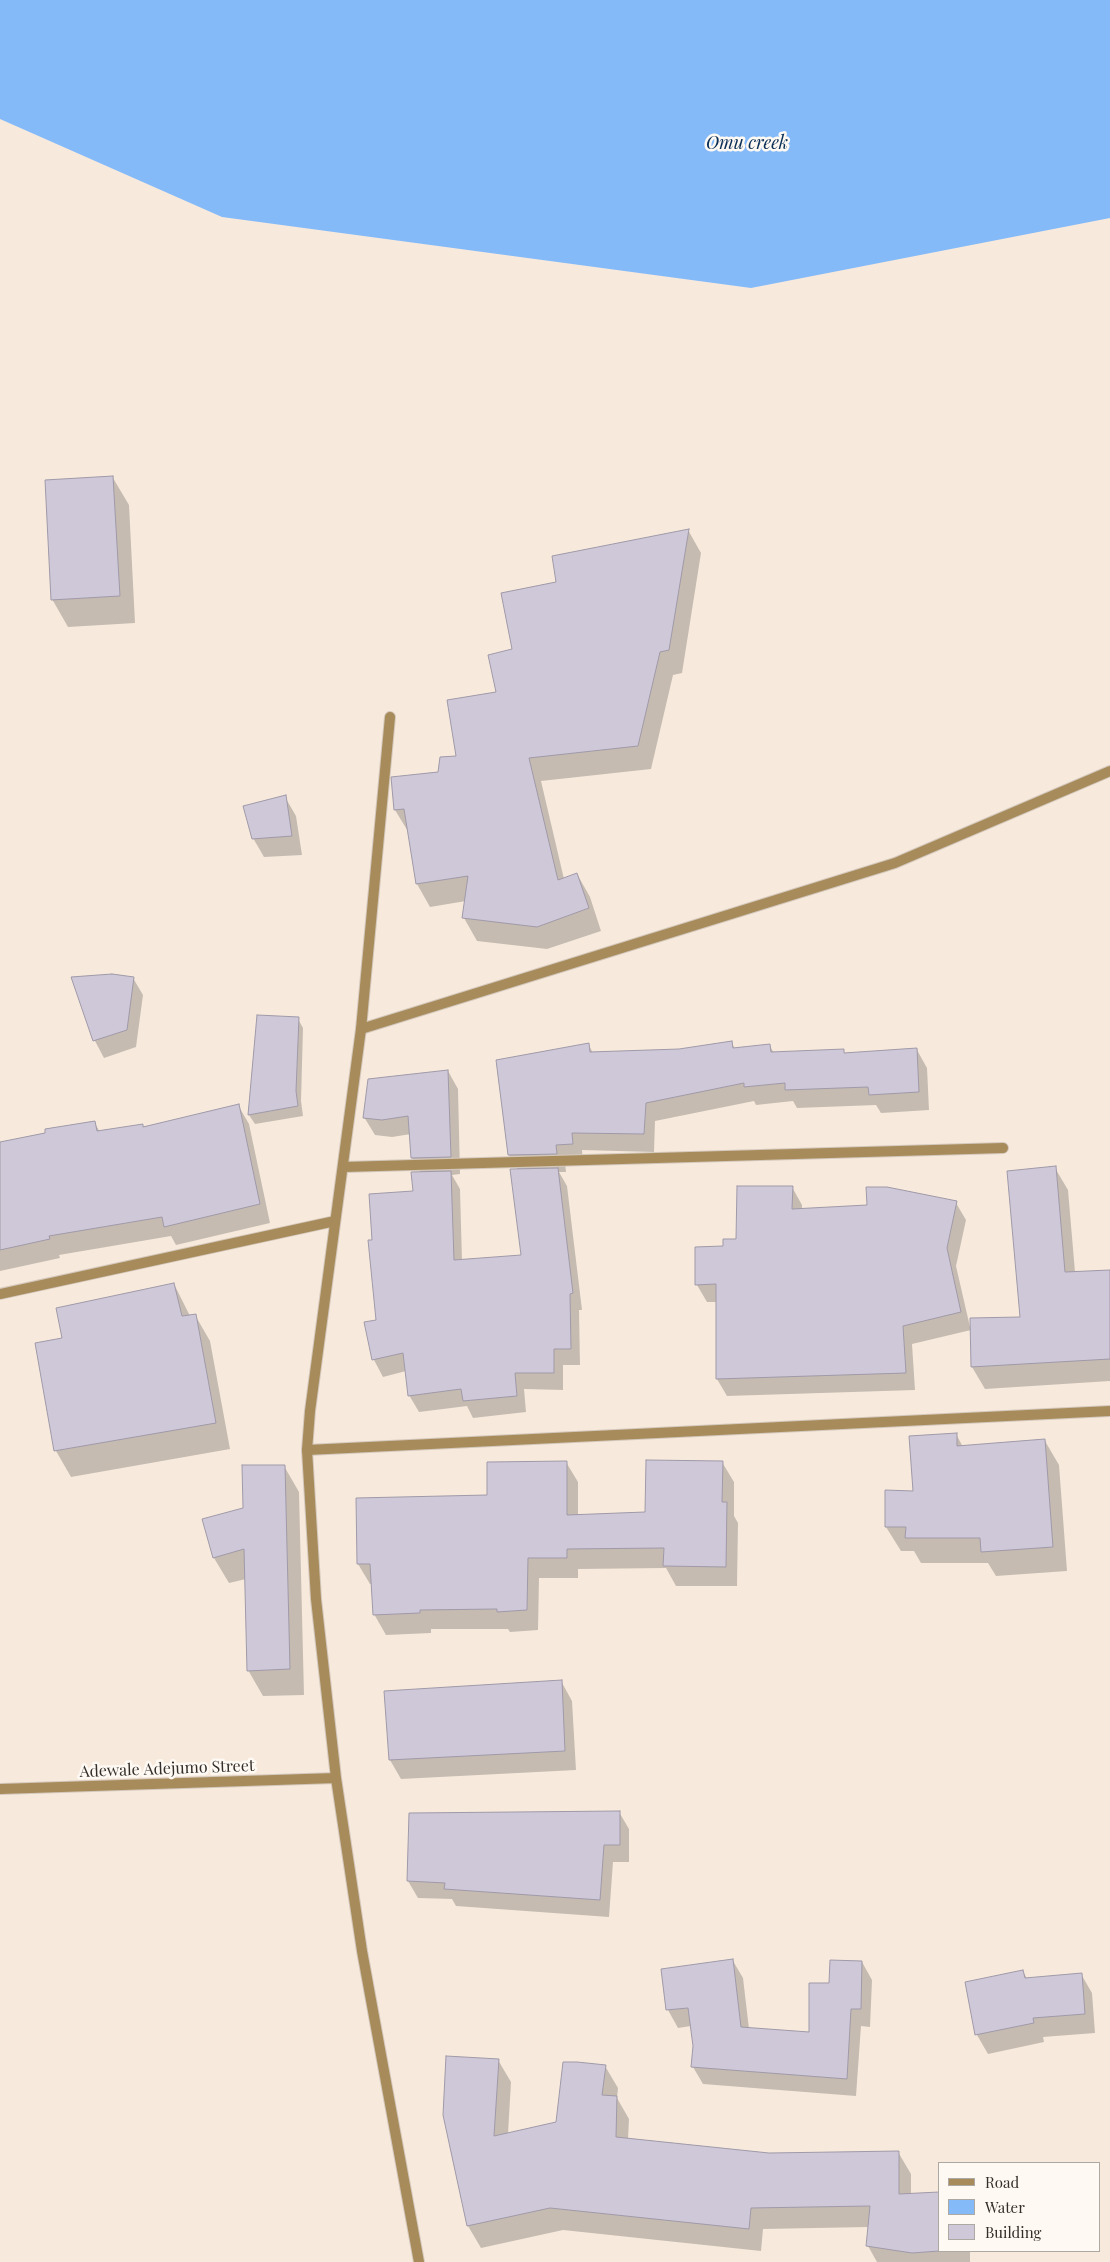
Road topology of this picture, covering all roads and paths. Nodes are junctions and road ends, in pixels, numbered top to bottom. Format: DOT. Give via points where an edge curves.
graph roads {
  1 [pos="390,717"];
  2 [pos="1110,771"];
  3 [pos="361,1029"];
  4 [pos="1004,1148"];
  5 [pos="344,1167"];
  6 [pos="335,1221"];
  7 [pos="0,1294"];
  8 [pos="1110,1411"];
  9 [pos="307,1450"];
  10 [pos="336,1778"];
  11 [pos="0,1789"];
  12 [pos="419,2262"];
  1 -- 3 [label="street"];
  2 -- 3 [label="street" via="895,863"];
  3 -- 5 [label="street"];
  4 -- 5 [label="street"];
  5 -- 6 [label="street"];
  6 -- 7 [label="street"];
  6 -- 9 [label="street"];
  8 -- 9 [label="street"];
  9 -- 10 [label="street" via="316,1599"];
  10 -- 11 [label="street, Adewale Adejumo Street"];
  10 -- 12 [label="street" via="362,1951"];
}
